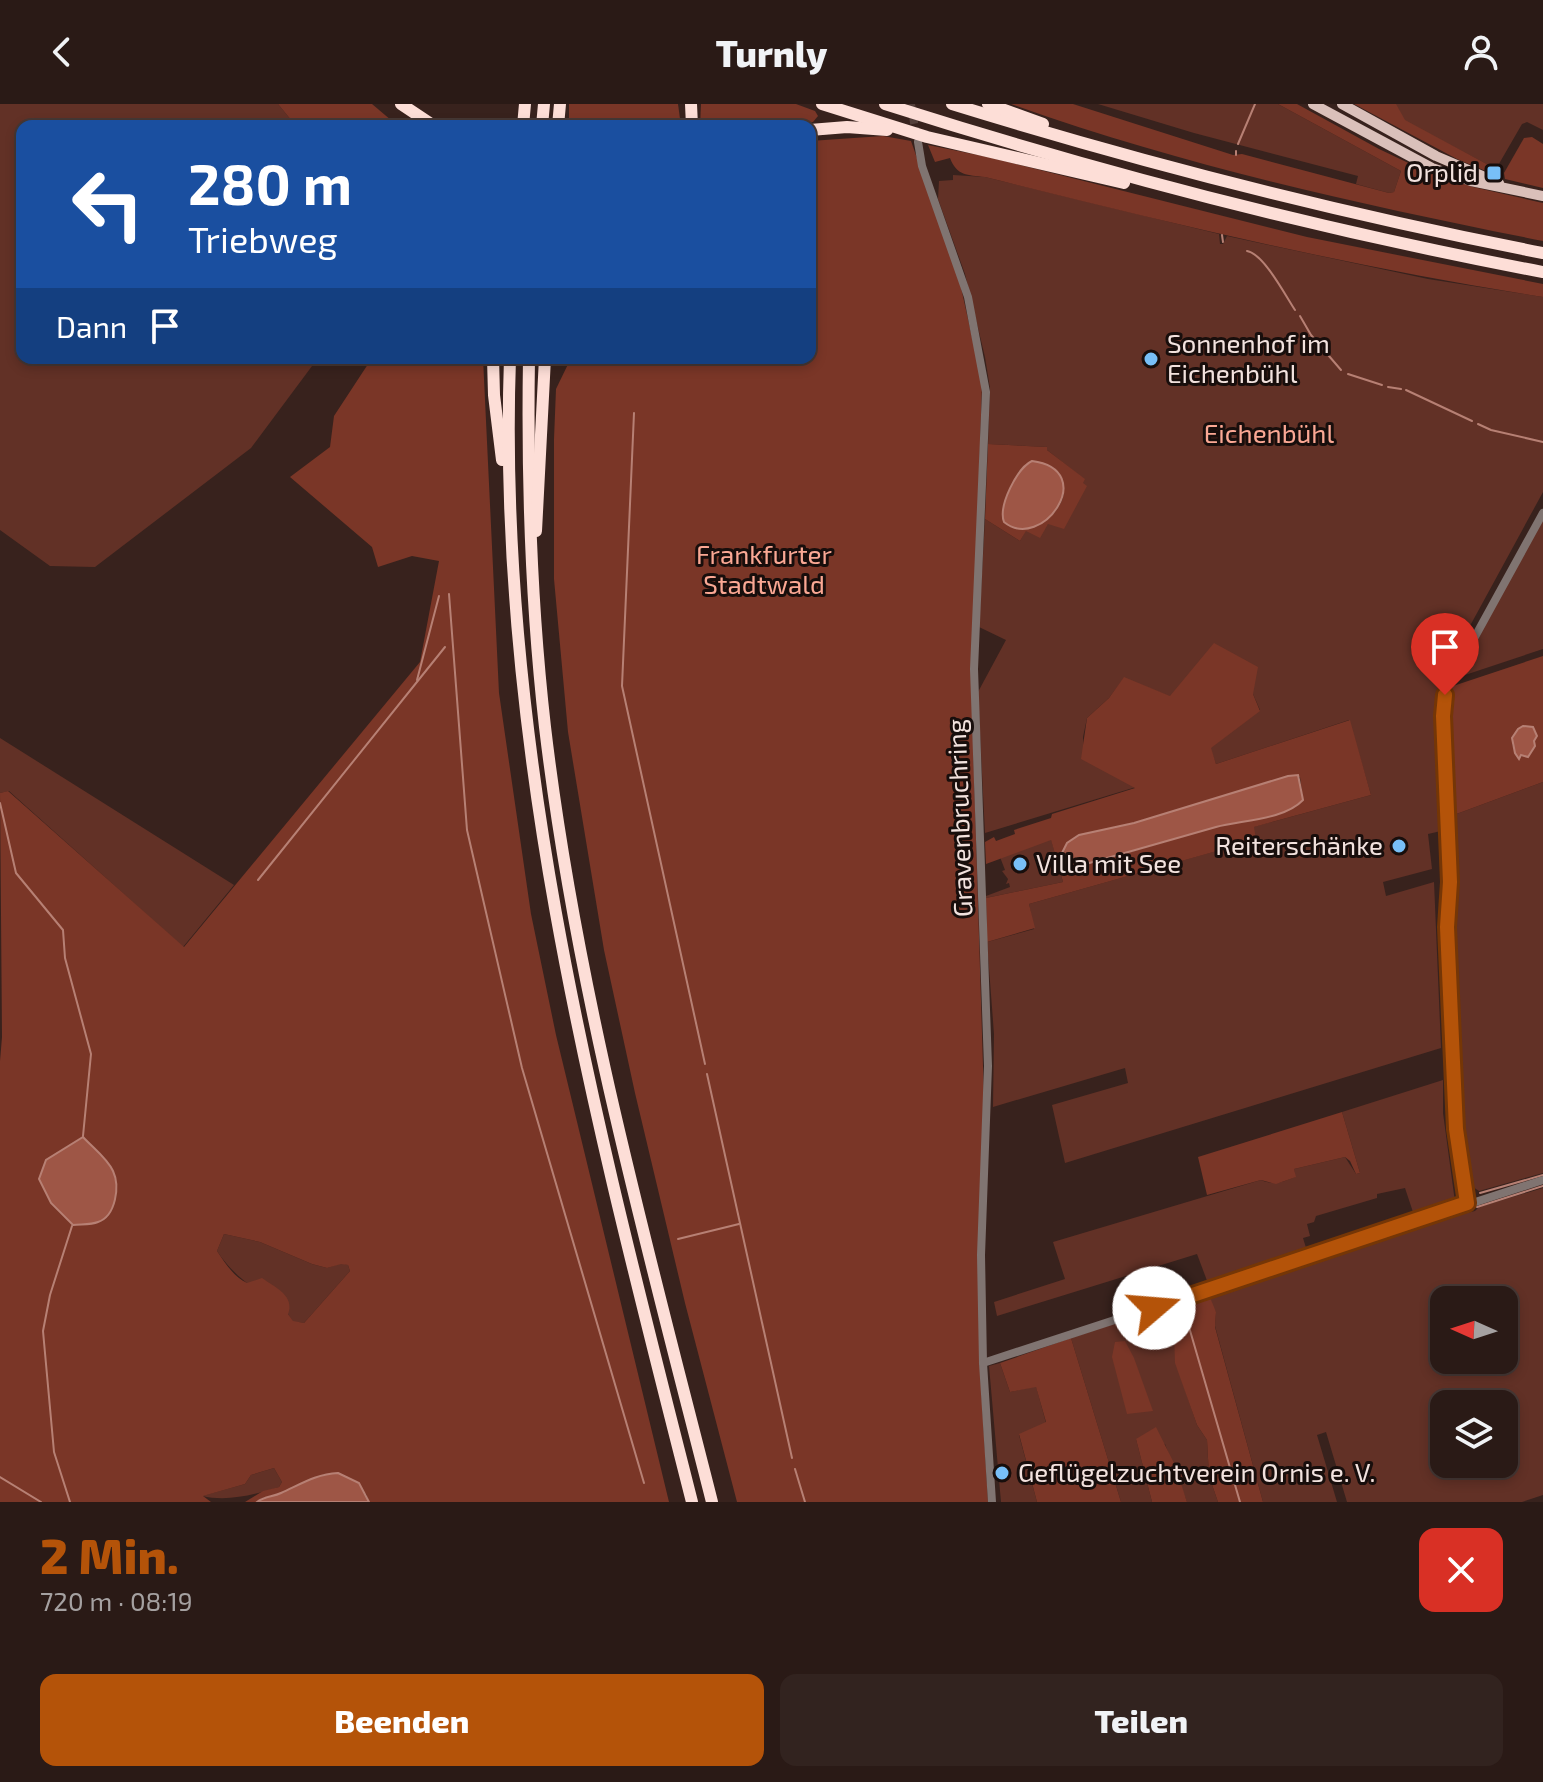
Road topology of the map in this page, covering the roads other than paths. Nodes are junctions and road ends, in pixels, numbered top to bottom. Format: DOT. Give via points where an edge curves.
graph roads {
  1 [pos="401,104"];
  2 [pos="822,104"];
  3 [pos="885,104"];
  4 [pos="952,104"];
  5 [pos="988,104"];
  6 [pos="1313,104"];
  7 [pos="1342,104"];
  8 [pos="425,120"];
  9 [pos="816,130"];
  10 [pos="923,139"];
  11 [pos="1113,152"];
  12 [pos="1504,186"];
  13 [pos="1175,190"];
  14 [pos="1543,196"];
  15 [pos="1543,253"];
  16 [pos="1543,272"];
  17 [pos="493,364"];
  18 [pos="510,364"];
  19 [pos="529,364"];
  20 [pos="545,364"];
  21 [pos="553,364"];
  22 [pos="541,421"];
  23 [pos="1543,513"];
  24 [pos="508,514"];
  25 [pos="531,574"];
  26 [pos="1543,1180"];
  27 [pos="1467,1203"];
  28 [pos="983,1363"];
  29 [pos="692,1502"];
  30 [pos="712,1502"];
  31 [pos="992,1502"];
  1 -- 8 [label="highway"];
  2 -- 10 [label="highway"];
  3 -- 13 [label="highway"];
  4 -- 11 [label="highway"];
  5 -- 11 [label="highway"];
  6 -- 12 [label="main road" via="1432,168"];
  7 -- 12 [label="main road"];
  9 -- 10 [label="highway" via="871,128"];
  10 -- 13 [label="highway" via="1070,173"];
  10 -- 28 [label="street, Gravenbruchring" via="922,166 968,297 986,392 974,669 988,1066"];
  11 -- 15 [label="highway" via="1377,219"];
  12 -- 14 [label="main road"];
  13 -- 16 [label="highway"];
  17 -- 24 [label="highway"];
  18 -- 24 [label="highway"];
  19 -- 25 [label="highway"];
  20 -- 22 [label="highway"];
  21 -- 22 [label="highway"];
  22 -- 25 [label="highway"];
  23 -- 27 [label="street" via="1444,702 1456,1129"];
  24 -- 29 [label="highway" via="527,737 564,965"];
  25 -- 30 [label="highway" via="551,774 584,967 609,1090"];
  26 -- 27 [label="street"];
  27 -- 28 [label="street"];
  28 -- 31 [label="street, Gravenbruchring"];
}
